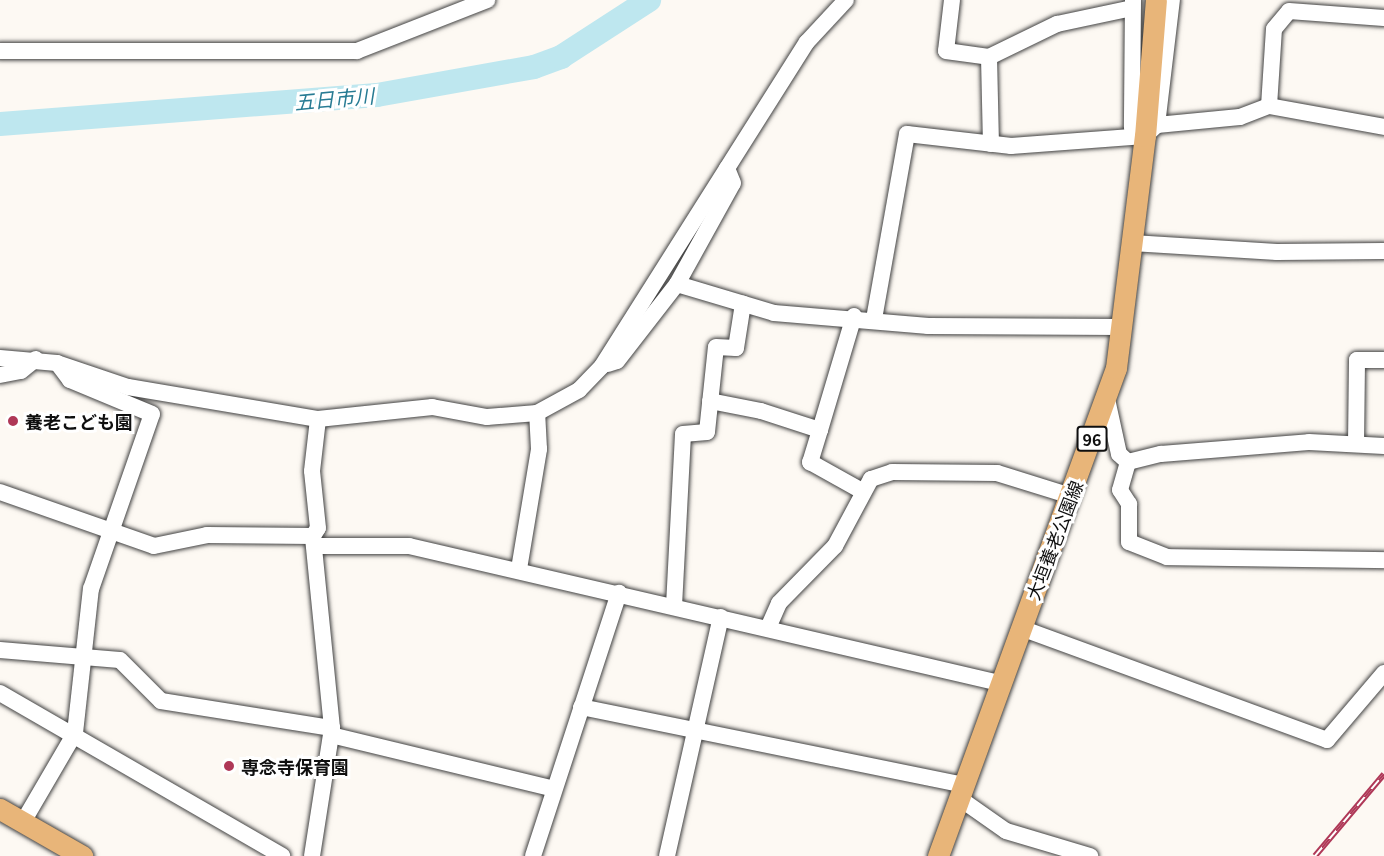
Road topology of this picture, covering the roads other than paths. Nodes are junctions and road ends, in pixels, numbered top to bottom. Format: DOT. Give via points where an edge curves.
graph roads {
  1 [pos="487,0"];
  2 [pos="846,0"];
  3 [pos="952,0"];
  4 [pos="1156,0"];
  5 [pos="1172,0"];
  6 [pos="1132,4"];
  7 [pos="1384,18"];
  8 [pos="0,51"];
  9 [pos="989,57"];
  10 [pos="1269,106"];
  11 [pos="1384,128"];
  12 [pos="1151,131"];
  13 [pos="991,144"];
  14 [pos="727,168"];
  15 [pos="1132,243"];
  16 [pos="1384,250"];
  17 [pos="677,284"];
  18 [pos="743,304"];
  19 [pos="854,316"];
  20 [pos="874,319"];
  21 [pos="1122,327"];
  22 [pos="0,358"];
  23 [pos="36,359"];
  24 [pos="1384,360"];
  25 [pos="57,363"];
  26 [pos="602,366"];
  27 [pos="0,375"];
  28 [pos="1107,399"];
  29 [pos="710,401"];
  30 [pos="537,413"];
  31 [pos="318,419"];
  32 [pos="820,430"];
  33 [pos="1356,444"];
  34 [pos="1384,446"];
  35 [pos="1128,462"];
  36 [pos="862,491"];
  37 [pos="0,492"];
  38 [pos="1071,496"];
  39 [pos="110,531"];
  40 [pos="314,541"];
  41 [pos="1384,560"];
  42 [pos="519,569"];
  43 [pos="619,593"];
  44 [pos="674,606"];
  45 [pos="721,617"];
  46 [pos="768,628"];
  47 [pos="1022,628"];
  48 [pos="0,650"];
  49 [pos="84,657"];
  50 [pos="1384,673"];
  51 [pos="999,683"];
  52 [pos="0,693"];
  53 [pos="581,707"];
  54 [pos="695,730"];
  55 [pos="332,731"];
  56 [pos="75,733"];
  57 [pos="554,789"];
  58 [pos="961,792"];
  59 [pos="0,809"];
  60 [pos="23,822"];
  61 [pos="82,856"];
  62 [pos="282,856"];
  63 [pos="312,856"];
  64 [pos="533,856"];
  65 [pos="667,856"];
  66 [pos="938,856"];
  67 [pos="1090,856"];
  1 -- 8 [label="street" via="357,51"];
  2 -- 14 [label="street" via="807,42"];
  3 -- 9 [label="street" via="946,51"];
  4 -- 12 [label="main road, 大垣養老公園線 / 96"];
  5 -- 12 [label="street"];
  6 -- 9 [label="street" via="1057,24"];
  6 -- 12 [label="street" via="1132,127"];
  7 -- 10 [label="street" via="1288,11 1274,29"];
  9 -- 13 [label="street"];
  10 -- 11 [label="street"];
  10 -- 12 [label="street" via="1240,117"];
  12 -- 13 [label="street"];
  12 -- 15 [label="main road, 大垣養老公園線 / 96"];
  13 -- 20 [label="street" via="907,135"];
  14 -- 17 [label="street" via="733,183"];
  14 -- 26 [label="street"];
  15 -- 16 [label="street" via="1277,252"];
  15 -- 21 [label="main road, 大垣養老公園線 / 96"];
  17 -- 18 [label="street"];
  17 -- 26 [label="street" via="617,361"];
  18 -- 19 [label="street" via="774,313"];
  18 -- 29 [label="street" via="736,348 716,347"];
  19 -- 20 [label="street"];
  19 -- 32 [label="street"];
  20 -- 21 [label="street" via="928,326"];
  21 -- 28 [label="main road, 大垣養老公園線 / 96"];
  22 -- 23 [label="street"];
  23 -- 25 [label="street"];
  23 -- 27 [label="street" via="21,371"];
  24 -- 33 [label="street" via="1357,360"];
  25 -- 31 [label="street" via="128,387"];
  25 -- 39 [label="street" via="70,380 152,414"];
  26 -- 30 [label="street" via="579,390"];
  28 -- 35 [label="street" via="1119,454"];
  28 -- 38 [label="main road, 大垣養老公園線 / 96"];
  29 -- 32 [label="street" via="761,411"];
  29 -- 44 [label="street" via="707,432 683,434"];
  30 -- 31 [label="street" via="486,417 432,407"];
  30 -- 42 [label="street" via="533,497"];
  31 -- 40 [label="street" via="312,471 318,528"];
  32 -- 36 [label="street" via="810,462"];
  33 -- 34 [label="street"];
  33 -- 35 [label="street" via="1309,442 1161,454"];
  35 -- 41 [label="street" via="1120,490 1129,504 1129,542 1167,557"];
  36 -- 38 [label="street" via="871,479 892,472 958,471 1019,477"];
  36 -- 46 [label="street" via="835,546 779,603"];
  37 -- 39 [label="street"];
  38 -- 47 [label="main road, 大垣養老公園線 / 96"];
  39 -- 40 [label="street" via="154,546 207,535"];
  39 -- 49 [label="street" via="91,589"];
  40 -- 42 [label="street" via="409,546"];
  40 -- 55 [label="street"];
  42 -- 43 [label="street"];
  43 -- 44 [label="street"];
  43 -- 53 [label="street"];
  44 -- 45 [label="street"];
  45 -- 46 [label="street"];
  45 -- 54 [label="street"];
  46 -- 51 [label="street"];
  47 -- 50 [label="street" via="1327,740"];
  47 -- 51 [label="main road, 大垣養老公園線 / 96"];
  48 -- 49 [label="street"];
  49 -- 55 [label="street" via="120,660 161,701"];
  49 -- 56 [label="street"];
  51 -- 58 [label="main road, 大垣養老公園線 / 96"];
  52 -- 56 [label="street"];
  53 -- 54 [label="street"];
  53 -- 57 [label="street"];
  54 -- 58 [label="street"];
  54 -- 65 [label="street"];
  55 -- 57 [label="street"];
  55 -- 63 [label="street"];
  56 -- 60 [label="street"];
  56 -- 62 [label="street"];
  57 -- 64 [label="street"];
  58 -- 66 [label="main road, 大垣養老公園線 / 96"];
  58 -- 67 [label="street" via="1006,831"];
  59 -- 60 [label="main road"];
  60 -- 61 [label="main road"];
}
